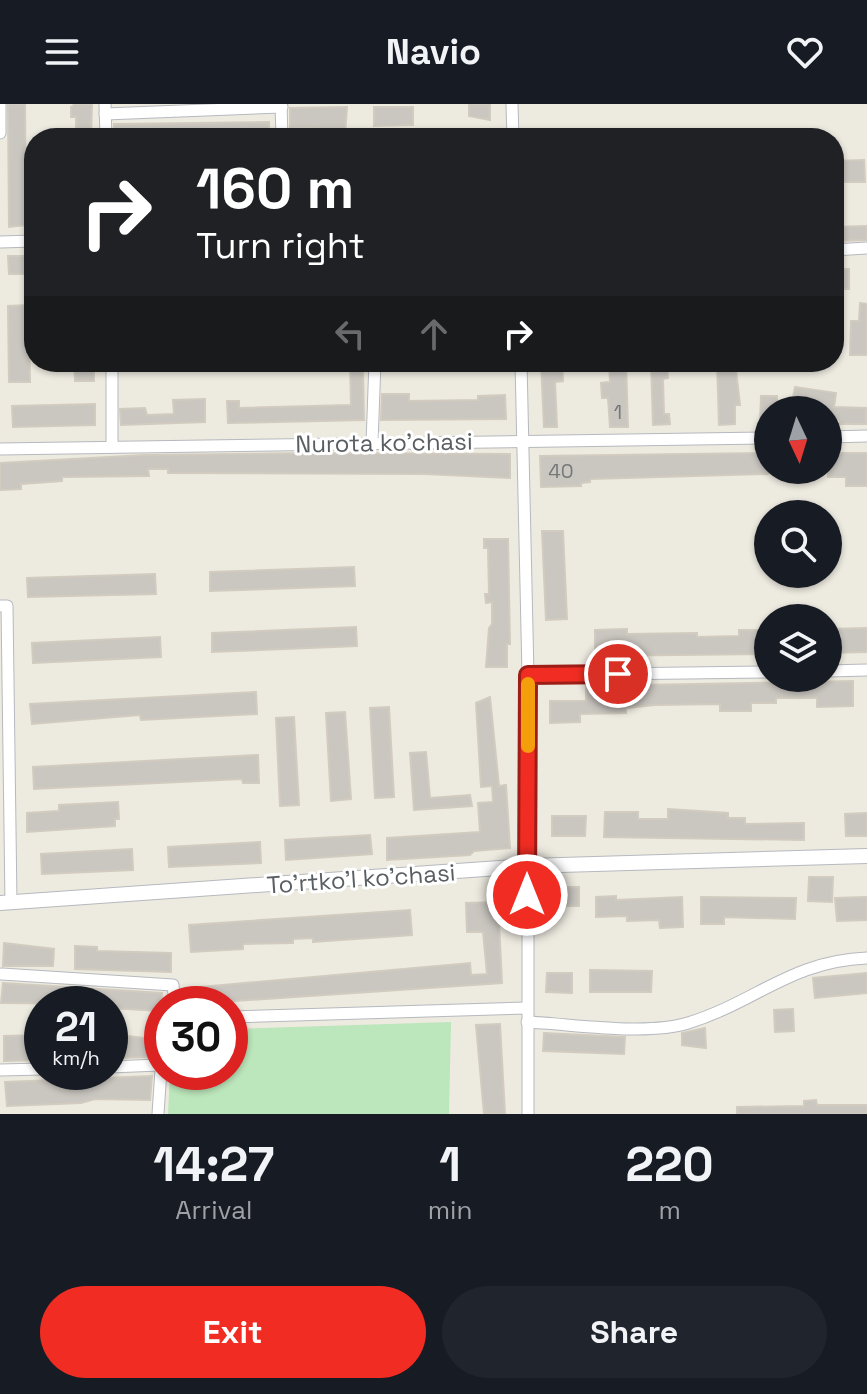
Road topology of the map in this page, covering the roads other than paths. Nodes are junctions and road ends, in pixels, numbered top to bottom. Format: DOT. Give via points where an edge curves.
graph roads {
  1 [pos="0,104"];
  2 [pos="512,104"];
  3 [pos="282,106"];
  4 [pos="105,109"];
  5 [pos="282,128"];
  6 [pos="513,128"];
  7 [pos="0,133"];
  8 [pos="24,241"];
  9 [pos="0,242"];
  10 [pos="867,248"];
  11 [pos="844,249"];
  12 [pos="112,372"];
  13 [pos="375,372"];
  14 [pos="521,372"];
  15 [pos="867,436"];
  16 [pos="842,437"];
  17 [pos="754,438"];
  18 [pos="524,441"];
  19 [pos="372,443"];
  20 [pos="112,447"];
  21 [pos="0,449"];
  22 [pos="0,606"];
  23 [pos="867,670"];
  24 [pos="842,671"];
  25 [pos="754,672"];
  26 [pos="528,675"];
  27 [pos="867,856"];
  28 [pos="527,866"];
  29 [pos="6,903"];
  30 [pos="867,958"];
  31 [pos="2,974"];
  32 [pos="173,986"];
  33 [pos="527,1008"];
  34 [pos="248,1016"];
  35 [pos="527,1022"];
  36 [pos="24,1069"];
  37 [pos="0,1070"];
  38 [pos="159,1090"];
  39 [pos="158,1114"];
  40 [pos="528,1114"];
  1 -- 7 [label="street"];
  2 -- 6 [label="street"];
  3 -- 4 [label="street"];
  3 -- 5 [label="street"];
  8 -- 9 [label="street"];
  10 -- 11 [label="street"];
  12 -- 20 [label="street"];
  13 -- 19 [label="street"];
  14 -- 18 [label="street"];
  15 -- 16 [label="street"];
  17 -- 18 [label="street, Nurota ko'chasi"];
  18 -- 19 [label="street, Nurota ko'chasi"];
  18 -- 26 [label="street"];
  19 -- 20 [label="street, Nurota ko'chasi"];
  20 -- 21 [label="street, Nurota ko'chasi"];
  22 -- 29 [label="street" via="7,606"];
  23 -- 24 [label="street"];
  25 -- 26 [label="street"];
  26 -- 28 [label="street"];
  27 -- 28 [label="street, To'rtko'l ko'chasi"];
  28 -- 29 [label="street, To'rtko'l ko'chasi"];
  28 -- 33 [label="street"];
  30 -- 35 [label="street" via="807,967 686,1024 643,1029"];
  31 -- 32 [label="street"];
  33 -- 34 [label="street"];
  33 -- 35 [label="street"];
  35 -- 40 [label="street"];
  36 -- 37 [label="street"];
  38 -- 39 [label="street"];
}
